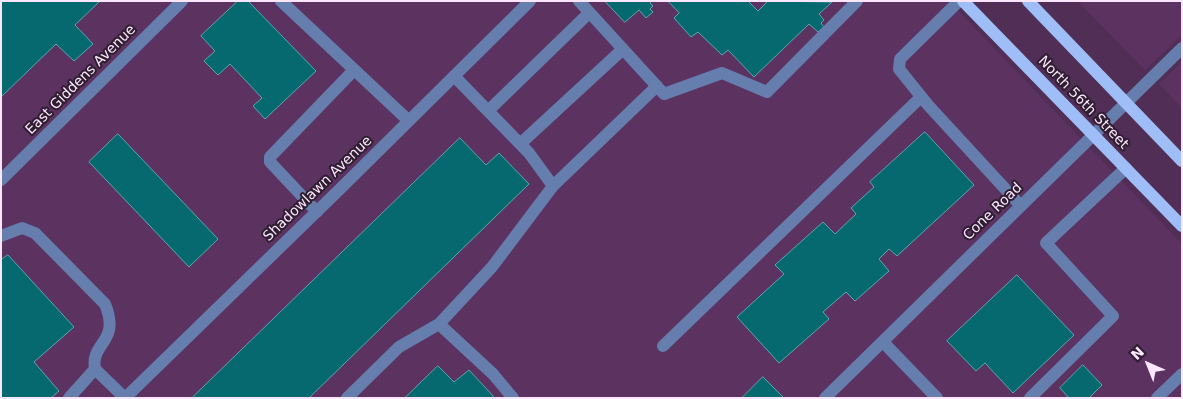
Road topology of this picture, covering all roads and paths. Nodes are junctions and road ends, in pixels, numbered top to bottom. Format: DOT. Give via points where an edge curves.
graph roads {
  1 [pos="182,1"];
  2 [pos="281,1"];
  3 [pos="530,1"];
  4 [pos="579,1"];
  5 [pos="857,1"];
  6 [pos="959,1"];
  7 [pos="963,1"];
  8 [pos="1028,1"];
  9 [pos="589,13"];
  10 [pos="1182,48"];
  11 [pos="622,49"];
  12 [pos="354,70"];
  13 [pos="454,76"];
  14 [pos="657,86"];
  15 [pos="921,97"];
  16 [pos="1125,104"];
  17 [pos="488,111"];
  18 [pos="409,121"];
  19 [pos="1094,135"];
  20 [pos="520,144"];
  21 [pos="1182,161"];
  22 [pos="1126,168"];
  23 [pos="1,180"];
  24 [pos="553,186"];
  25 [pos="1021,206"];
  26 [pos="317,212"];
  27 [pos="1182,226"];
  28 [pos="1,236"];
  29 [pos="439,324"];
  30 [pos="882,342"];
  31 [pos="663,346"];
  32 [pos="95,369"];
  33 [pos="1182,374"];
  34 [pos="69,398"];
  35 [pos="125,398"];
  36 [pos="347,398"];
  37 [pos="513,398"];
  38 [pos="825,398"];
  39 [pos="937,398"];
  40 [pos="1030,398"];
  41 [pos="1157,398"];
  1 -- 23 [label="street, East Giddens Avenue"];
  2 -- 12 [label="street"];
  3 -- 13 [label="street, Shadowlawn Avenue"];
  4 -- 9 [label="street"];
  5 -- 14 [label="street" via="767,92 722,73 664,94"];
  6 -- 15 [label="street" via="900,59 899,69"];
  7 -- 19 [label="main road, North 56th Street"];
  8 -- 16 [label="main road"];
  9 -- 11 [label="street"];
  9 -- 17 [label="street"];
  10 -- 16 [label="street, Cone Road"];
  11 -- 14 [label="street"];
  11 -- 20 [label="street"];
  12 -- 18 [label="street"];
  12 -- 26 [label="street" via="270,157 270,162"];
  13 -- 17 [label="street"];
  13 -- 18 [label="street, Shadowlawn Avenue"];
  14 -- 24 [label="street"];
  15 -- 25 [label="street"];
  15 -- 31 [label="street"];
  16 -- 19 [label="street, Cone Road"];
  16 -- 21 [label="main road"];
  17 -- 20 [label="street"];
  18 -- 26 [label="street, Shadowlawn Avenue"];
  19 -- 22 [label="main road, North 56th Street"];
  19 -- 25 [label="street, Cone Road"];
  20 -- 24 [label="street"];
  22 -- 27 [label="main road, North 56th Street"];
  22 -- 40 [label="street" via="1046,243 1113,316"];
  24 -- 29 [label="street" via="492,267"];
  25 -- 30 [label="street, Cone Road"];
  26 -- 35 [label="street, Shadowlawn Avenue"];
  28 -- 32 [label="street" via="22,228 35,233 105,304 109,335 95,358"];
  29 -- 36 [label="street" via="399,347"];
  29 -- 37 [label="street" via="493,374"];
  30 -- 38 [label="street, Cone Road"];
  30 -- 39 [label="street"];
  32 -- 34 [label="street"];
  32 -- 35 [label="street"];
  33 -- 41 [label="street"];
}
